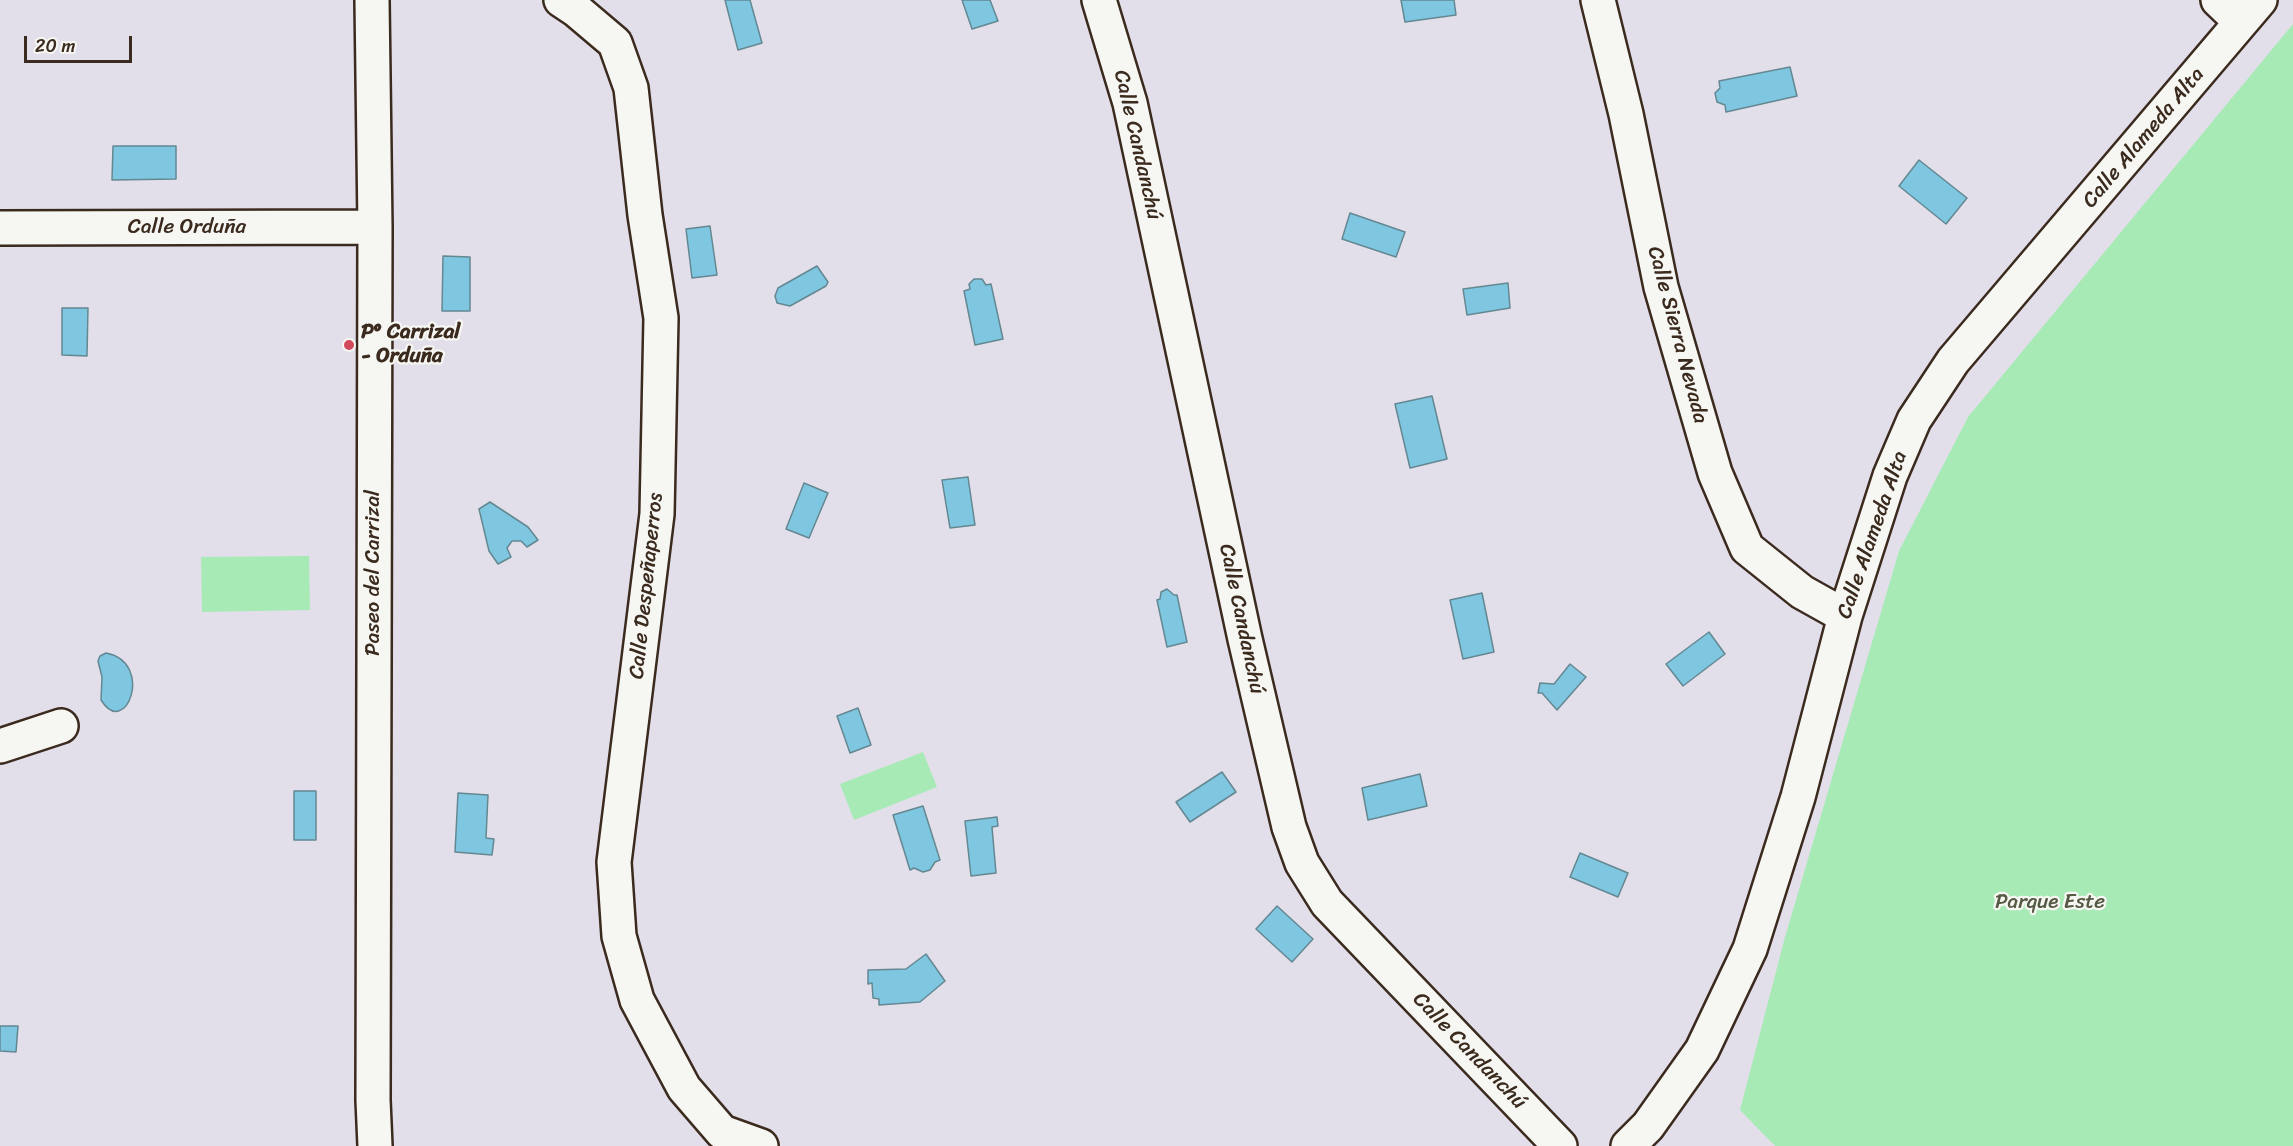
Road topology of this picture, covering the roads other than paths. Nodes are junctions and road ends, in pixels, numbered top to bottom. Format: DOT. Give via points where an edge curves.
graph roads {
  1 [pos="372,0"];
  2 [pos="561,0"];
  3 [pos="1099,0"];
  4 [pos="1598,0"];
  5 [pos="2240,7"];
  6 [pos="375,227"];
  7 [pos="0,228"];
  8 [pos="1845,616"];
  9 [pos="61,726"];
  10 [pos="0,746"];
  11 [pos="375,1146"];
  12 [pos="761,1146"];
  13 [pos="1560,1146"];
  14 [pos="1628,1146"];
  1 -- 6 [label="street, Paseo del Carrizal"];
  2 -- 12 [label="street, Calle Despeñaperros" via="615,43 631,88 661,318 657,514 614,862 619,936 637,1000 684,1088 722,1132"];
  3 -- 13 [label="street, Calle Candanchú" via="1130,103 1245,639 1289,827 1302,863 1328,903"];
  4 -- 8 [label="street, Calle Sierra Nevada" via="1661,287 1715,473 1748,548 1802,592"];
  5 -- 8 [label="street, Calle Alameda Alta" via="1947,370 1914,420 1890,476"];
  6 -- 7 [label="street, Calle Orduña"];
  6 -- 11 [label="street, Paseo del Carrizal"];
  8 -- 14 [label="street, Calle Alameda Alta" via="1798,797 1750,949 1702,1050 1648,1126"];
  9 -- 10 [label="street"];
}
